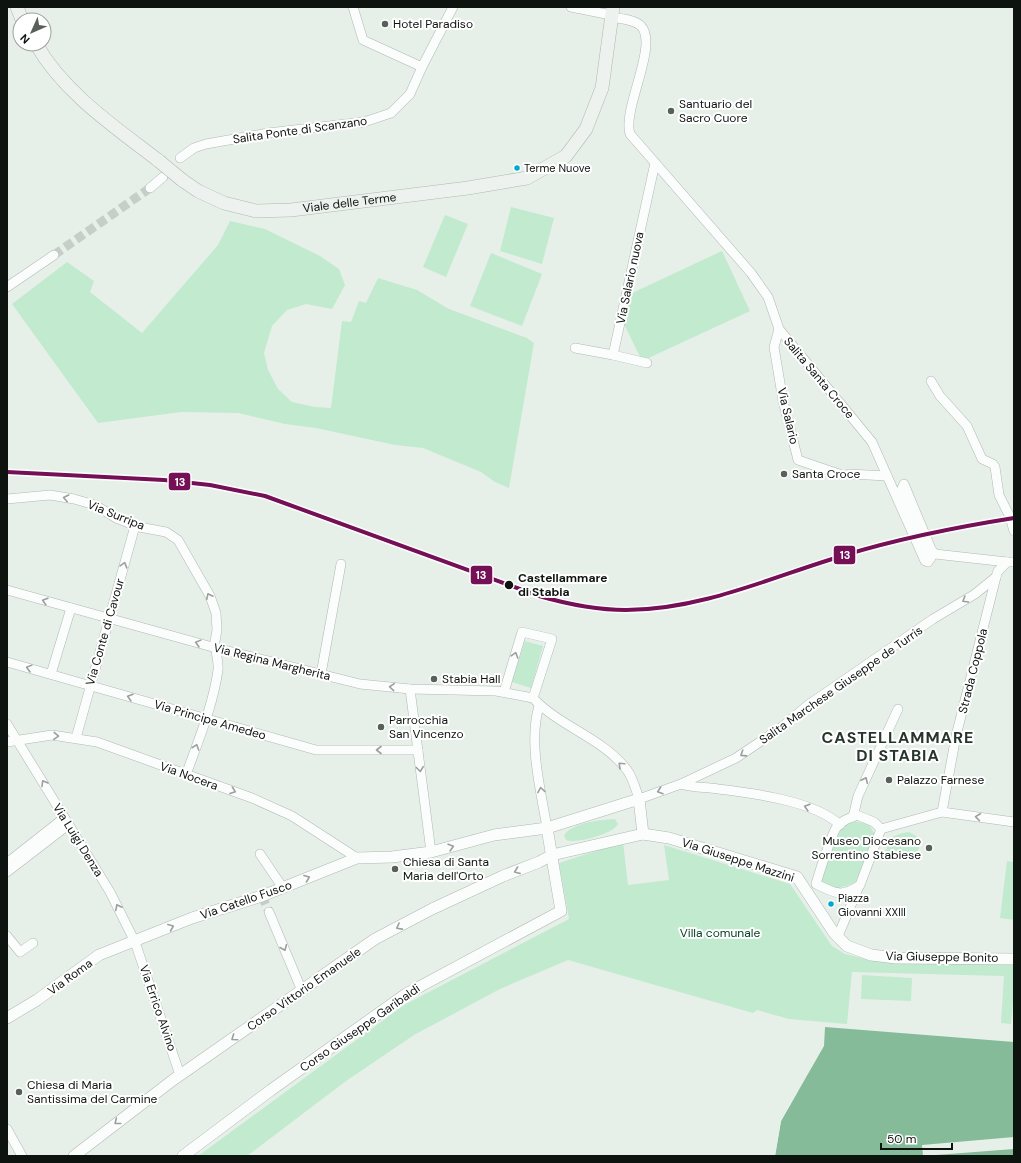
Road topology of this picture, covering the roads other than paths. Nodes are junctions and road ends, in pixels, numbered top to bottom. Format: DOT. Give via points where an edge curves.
graph roads {
  1 [pos="353,7"];
  2 [pos="453,7"];
  3 [pos="571,7"];
  4 [pos="612,13"];
  5 [pos="40,52"];
  6 [pos="422,67"];
  7 [pos="180,158"];
  8 [pos="655,163"];
  9 [pos="163,177"];
  10 [pos="150,188"];
  11 [pos="54,255"];
  12 [pos="7,287"];
  13 [pos="778,329"];
  14 [pos="575,348"];
  15 [pos="613,355"];
  16 [pos="647,364"];
  17 [pos="931,381"];
  18 [pos="839,474"];
  19 [pos="849,474"];
  20 [pos="887,476"];
  21 [pos="7,499"];
  22 [pos="135,526"];
  23 [pos="1014,531"];
  24 [pos="1011,562"];
  25 [pos="341,564"];
  26 [pos="996,577"];
  27 [pos="7,590"];
  28 [pos="71,608"];
  29 [pos="109,618"];
  30 [pos="215,648"];
  31 [pos="7,662"];
  32 [pos="51,674"];
  33 [pos="321,674"];
  34 [pos="90,685"];
  35 [pos="410,689"];
  36 [pos="504,692"];
  37 [pos="536,702"];
  38 [pos="898,709"];
  39 [pos="205,718"];
  40 [pos="7,724"];
  41 [pos="76,738"];
  42 [pos="18,740"];
  43 [pos="7,742"];
  44 [pos="418,750"];
  45 [pos="186,775"];
  46 [pos="681,784"];
  47 [pos="639,799"];
  48 [pos="942,812"];
  49 [pos="853,817"];
  50 [pos="66,821"];
  51 [pos="1014,822"];
  52 [pos="840,825"];
  53 [pos="547,828"];
  54 [pos="881,829"];
  55 [pos="643,834"];
  56 [pos="431,852"];
  57 [pos="260,854"];
  58 [pos="552,855"];
  59 [pos="357,858"];
  60 [pos="7,862"];
  61 [pos="7,872"];
  62 [pos="860,885"];
  63 [pos="811,887"];
  64 [pos="283,888"];
  65 [pos="269,912"];
  66 [pos="7,936"];
  67 [pos="838,936"];
  68 [pos="136,942"];
  69 [pos="33,944"];
  70 [pos="847,946"];
  71 [pos="1014,959"];
  72 [pos="302,991"];
  73 [pos="7,1018"];
  74 [pos="180,1075"];
  75 [pos="7,1129"];
  76 [pos="22,1156"];
  77 [pos="74,1156"];
  78 [pos="183,1156"];
  1 -- 6 [label="street" via="363,40"];
  2 -- 6 [label="street, Salita Ponte di Scanzano"];
  3 -- 4 [label="street"];
  4 -- 5 [label="main road, Viale delle Terme, bridge" via="602,88 586,129 566,156 527,178 291,210 256,211 224,203 198,191 76,94 47,64"];
  4 -- 8 [label="street, Salita Santa Croce" via="641,26 644,32 643,62 628,128 634,140"];
  6 -- 7 [label="street, Salita Ponte di Scanzano" via="410,94 391,113 378,119 206,144 194,148"];
  8 -- 13 [label="street, Salita Santa Croce" via="751,273 768,297"];
  8 -- 15 [label="street, Via Salario nuova"];
  9 -- 10 [label="street"];
  11 -- 12 [label="street"];
  13 -- 18 [label="street, Via Salario" via="774,347 783,401 798,460"];
  13 -- 20 [label="street, Salita Santa Croce" via="872,442"];
  14 -- 15 [label="street"];
  15 -- 16 [label="street"];
  17 -- 23 [label="street" via="940,396 967,426 982,459 995,467 999,495"];
  19 -- 20 [label="street"];
  20 -- 24 [label="street, Salita Santa Croce" via="925,561 928,562 931,558 902,488 904,484 935,554"];
  22 -- 21 [label="street, Via Surripa, one-way" via="95,505 74,499 50,494"];
  29 -- 22 [label="street, Via Conte di Cavour, one-way"];
  30 -- 22 [label="street, Via Surripa, one-way" via="216,613 210,596 178,540 166,532"];
  24 -- 26 [label="street" via="998,571"];
  25 -- 33 [label="street"];
  26 -- 46 [label="street, Salita Marchese Giuseppe de Turris, one-way" via="975,594 933,619 808,705 736,758"];
  26 -- 48 [label="street, Strada Coppola" via="956,736"];
  28 -- 27 [label="street, Via Regina Margherita, one-way"];
  28 -- 29 [label="street, Via Regina Margherita"];
  28 -- 32 [label="street"];
  30 -- 29 [label="street, Via Regina Margherita, one-way"];
  29 -- 34 [label="street, Via Conte di Cavour"];
  30 -- 33 [label="street, Via Regina Margherita"];
  30 -- 39 [label="street, Via Surripa" via="218,668"];
  32 -- 31 [label="street, Via Principe Amedeo, one-way"];
  32 -- 34 [label="street, Via Principe Amedeo"];
  35 -- 33 [label="street, Via Regina Margherita, one-way" via="360,684"];
  39 -- 34 [label="street, Via Principe Amedeo, one-way"];
  34 -- 41 [label="street, Via Conte di Cavour"];
  35 -- 36 [label="street, Via Regina Margherita"];
  35 -- 44 [label="street"];
  36 -- 37 [label="street, Via Regina Margherita"];
  36 -- 37 [label="street, one-way" via="522,632 552,639"];
  47 -- 37 [label="street, one-way" via="628,771 607,752"];
  53 -- 37 [label="street, one-way" via="536,760"];
  49 -- 38 [label="street, one-way" via="858,796"];
  44 -- 39 [label="street, Via Principe Amedeo, one-way" via="316,750"];
  45 -- 39 [label="street, Via Surripa, one-way"];
  40 -- 42 [label="street, Via Luigi Denza"];
  42 -- 41 [label="street, Via Nocera, one-way" via="52,735"];
  41 -- 45 [label="street, Via Nocera" via="97,742"];
  42 -- 43 [label="street, Via Nocera"];
  50 -- 42 [label="street, Via Luigi Denza, one-way"];
  44 -- 56 [label="street, one-way"];
  45 -- 59 [label="street, Via Nocera, one-way" via="252,798 292,816"];
  46 -- 47 [label="street, Salita Marchese Giuseppe de Turris, one-way"];
  52 -- 46 [label="street, one-way" via="819,810 792,802 737,791"];
  47 -- 53 [label="street"];
  47 -- 55 [label="street"];
  51 -- 48 [label="street, one-way"];
  48 -- 54 [label="street"];
  49 -- 52 [label="street"];
  49 -- 54 [label="street" via="857,815 874,822"];
  50 -- 60 [label="street"];
  50 -- 61 [label="street"];
  68 -- 50 [label="street, Via Luigi Denza, one-way" via="110,892"];
  52 -- 63 [label="street" via="836,828"];
  56 -- 53 [label="street, one-way" via="494,835"];
  53 -- 58 [label="street"];
  54 -- 62 [label="street"];
  55 -- 58 [label="street, Corso Vittorio Emanuele"];
  55 -- 63 [label="street, Via Giuseppe Mazzini" via="669,838 797,877"];
  56 -- 59 [label="street"];
  57 -- 64 [label="street"];
  58 -- 72 [label="street, Corso Vittorio Emanuele, one-way" via="432,909 375,940"];
  58 -- 78 [label="street, Corso Giuseppe Garibaldi" via="561,911 406,994"];
  64 -- 59 [label="street, Via Catello Fusco, one-way"];
  62 -- 63 [label="street" via="836,894"];
  62 -- 67 [label="street"];
  63 -- 67 [label="street, Via Giuseppe Mazzini"];
  68 -- 64 [label="street, Via Catello Fusco, one-way" via="192,918"];
  65 -- 72 [label="street, one-way"];
  66 -- 69 [label="street" via="20,952"];
  67 -- 70 [label="street, Via Giuseppe Mazzini"];
  68 -- 73 [label="street, Via Roma" via="99,955 37,1000"];
  68 -- 74 [label="street, Via Errico Alvino"];
  70 -- 71 [label="street, Via Giuseppe Bonito" via="871,955 896,958"];
  72 -- 74 [label="street, Corso Vittorio Emanuele, one-way"];
  74 -- 77 [label="street, Corso Vittorio Emanuele, one-way"];
  75 -- 76 [label="street"];
}
